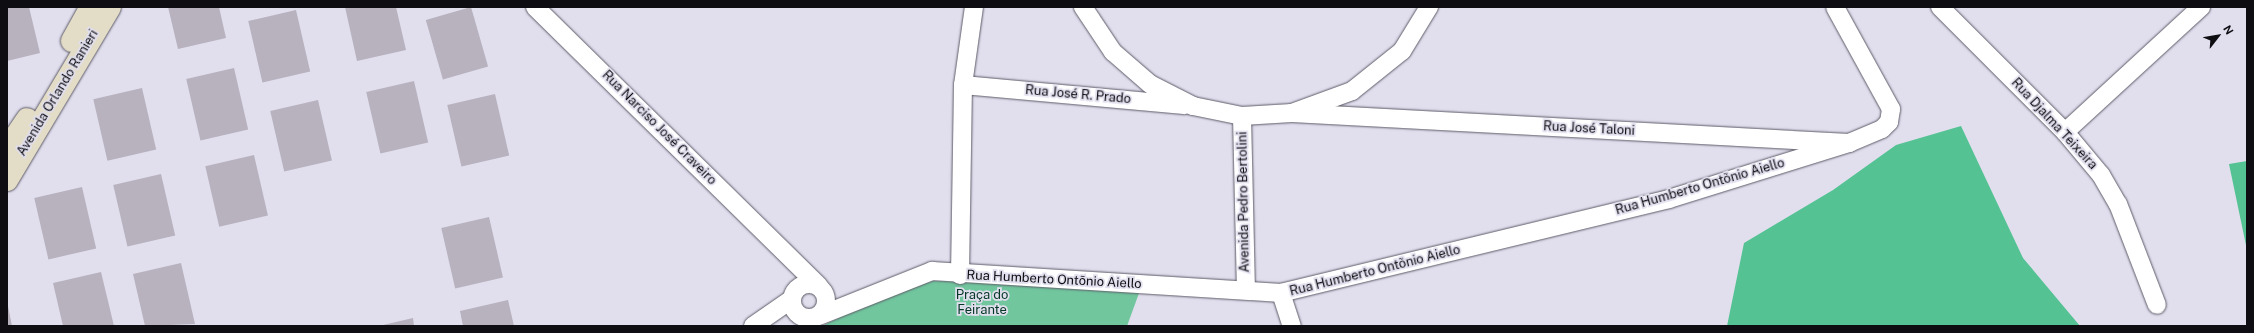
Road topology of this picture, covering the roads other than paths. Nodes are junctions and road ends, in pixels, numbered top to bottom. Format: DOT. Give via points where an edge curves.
graph roads {
  1 [pos="91,7"];
  2 [pos="110,7"];
  3 [pos="535,7"];
  4 [pos="974,7"];
  5 [pos="1083,7"];
  6 [pos="1429,7"];
  7 [pos="1835,7"];
  8 [pos="1940,7"];
  9 [pos="2202,7"];
  10 [pos="963,85"];
  11 [pos="1194,106"];
  12 [pos="1292,113"];
  13 [pos="1242,116"];
  14 [pos="2065,132"];
  15 [pos="1849,143"];
  16 [pos="7,149"];
  17 [pos="7,180"];
  18 [pos="783,249"];
  19 [pos="960,275"];
  20 [pos="822,289"];
  21 [pos="1246,289"];
  22 [pos="1281,293"];
  23 [pos="792,296"];
  24 [pos="869,296"];
  25 [pos="2157,305"];
  26 [pos="814,317"];
  27 [pos="753,326"];
  28 [pos="791,326"];
  29 [pos="1292,326"];
  1 -- 16 [label="main road, Avenida Orlando Ranieri"];
  2 -- 17 [label="main road, Avenida Orlando Ranieri"];
  3 -- 18 [label="street, Rua Narciso José Craveiro"];
  4 -- 10 [label="street"];
  5 -- 11 [label="street, Avenida Pedro Bertolini" via="1113,52 1150,84"];
  6 -- 12 [label="street, Avenida Pedro Bertolini" via="1402,51 1352,91"];
  7 -- 15 [label="street, Rua José Taloni" via="1891,109 1890,122 1882,129"];
  8 -- 14 [label="street, Rua Djalma Teixeira"];
  9 -- 14 [label="street"];
  10 -- 11 [label="street, Rua José R. Prado"];
  10 -- 19 [label="street"];
  11 -- 13 [label="street, Avenida Pedro Bertolini"];
  12 -- 13 [label="street, Avenida Pedro Bertolini"];
  12 -- 15 [label="street, Rua José Taloni"];
  13 -- 21 [label="street, Avenida Pedro Bertolini"];
  14 -- 25 [label="street, Rua Djalma Teixeira" via="2101,176 2118,204"];
  15 -- 22 [label="street, Rua Humberto Ontõnio Aiello" via="1669,199"];
  18 -- 20 [label="street, Rua Narciso José Craveiro"];
  18 -- 23 [label="street"];
  19 -- 21 [label="street, Rua Humberto Ontõnio Aiello"];
  19 -- 24 [label="street, Rua Humberto Ontõnio Aiello" via="932,271 918,273"];
  20 -- 23 [label="street" via="809,283 800,286"];
  20 -- 24 [label="street"];
  20 -- 26 [label="street" via="825,309"];
  21 -- 22 [label="street, Rua Humberto Ontõnio Aiello"];
  22 -- 29 [label="street"];
  23 -- 26 [label="street" via="793,308"];
  23 -- 27 [label="street"];
  24 -- 26 [label="street"];
  26 -- 28 [label="street"];
}
